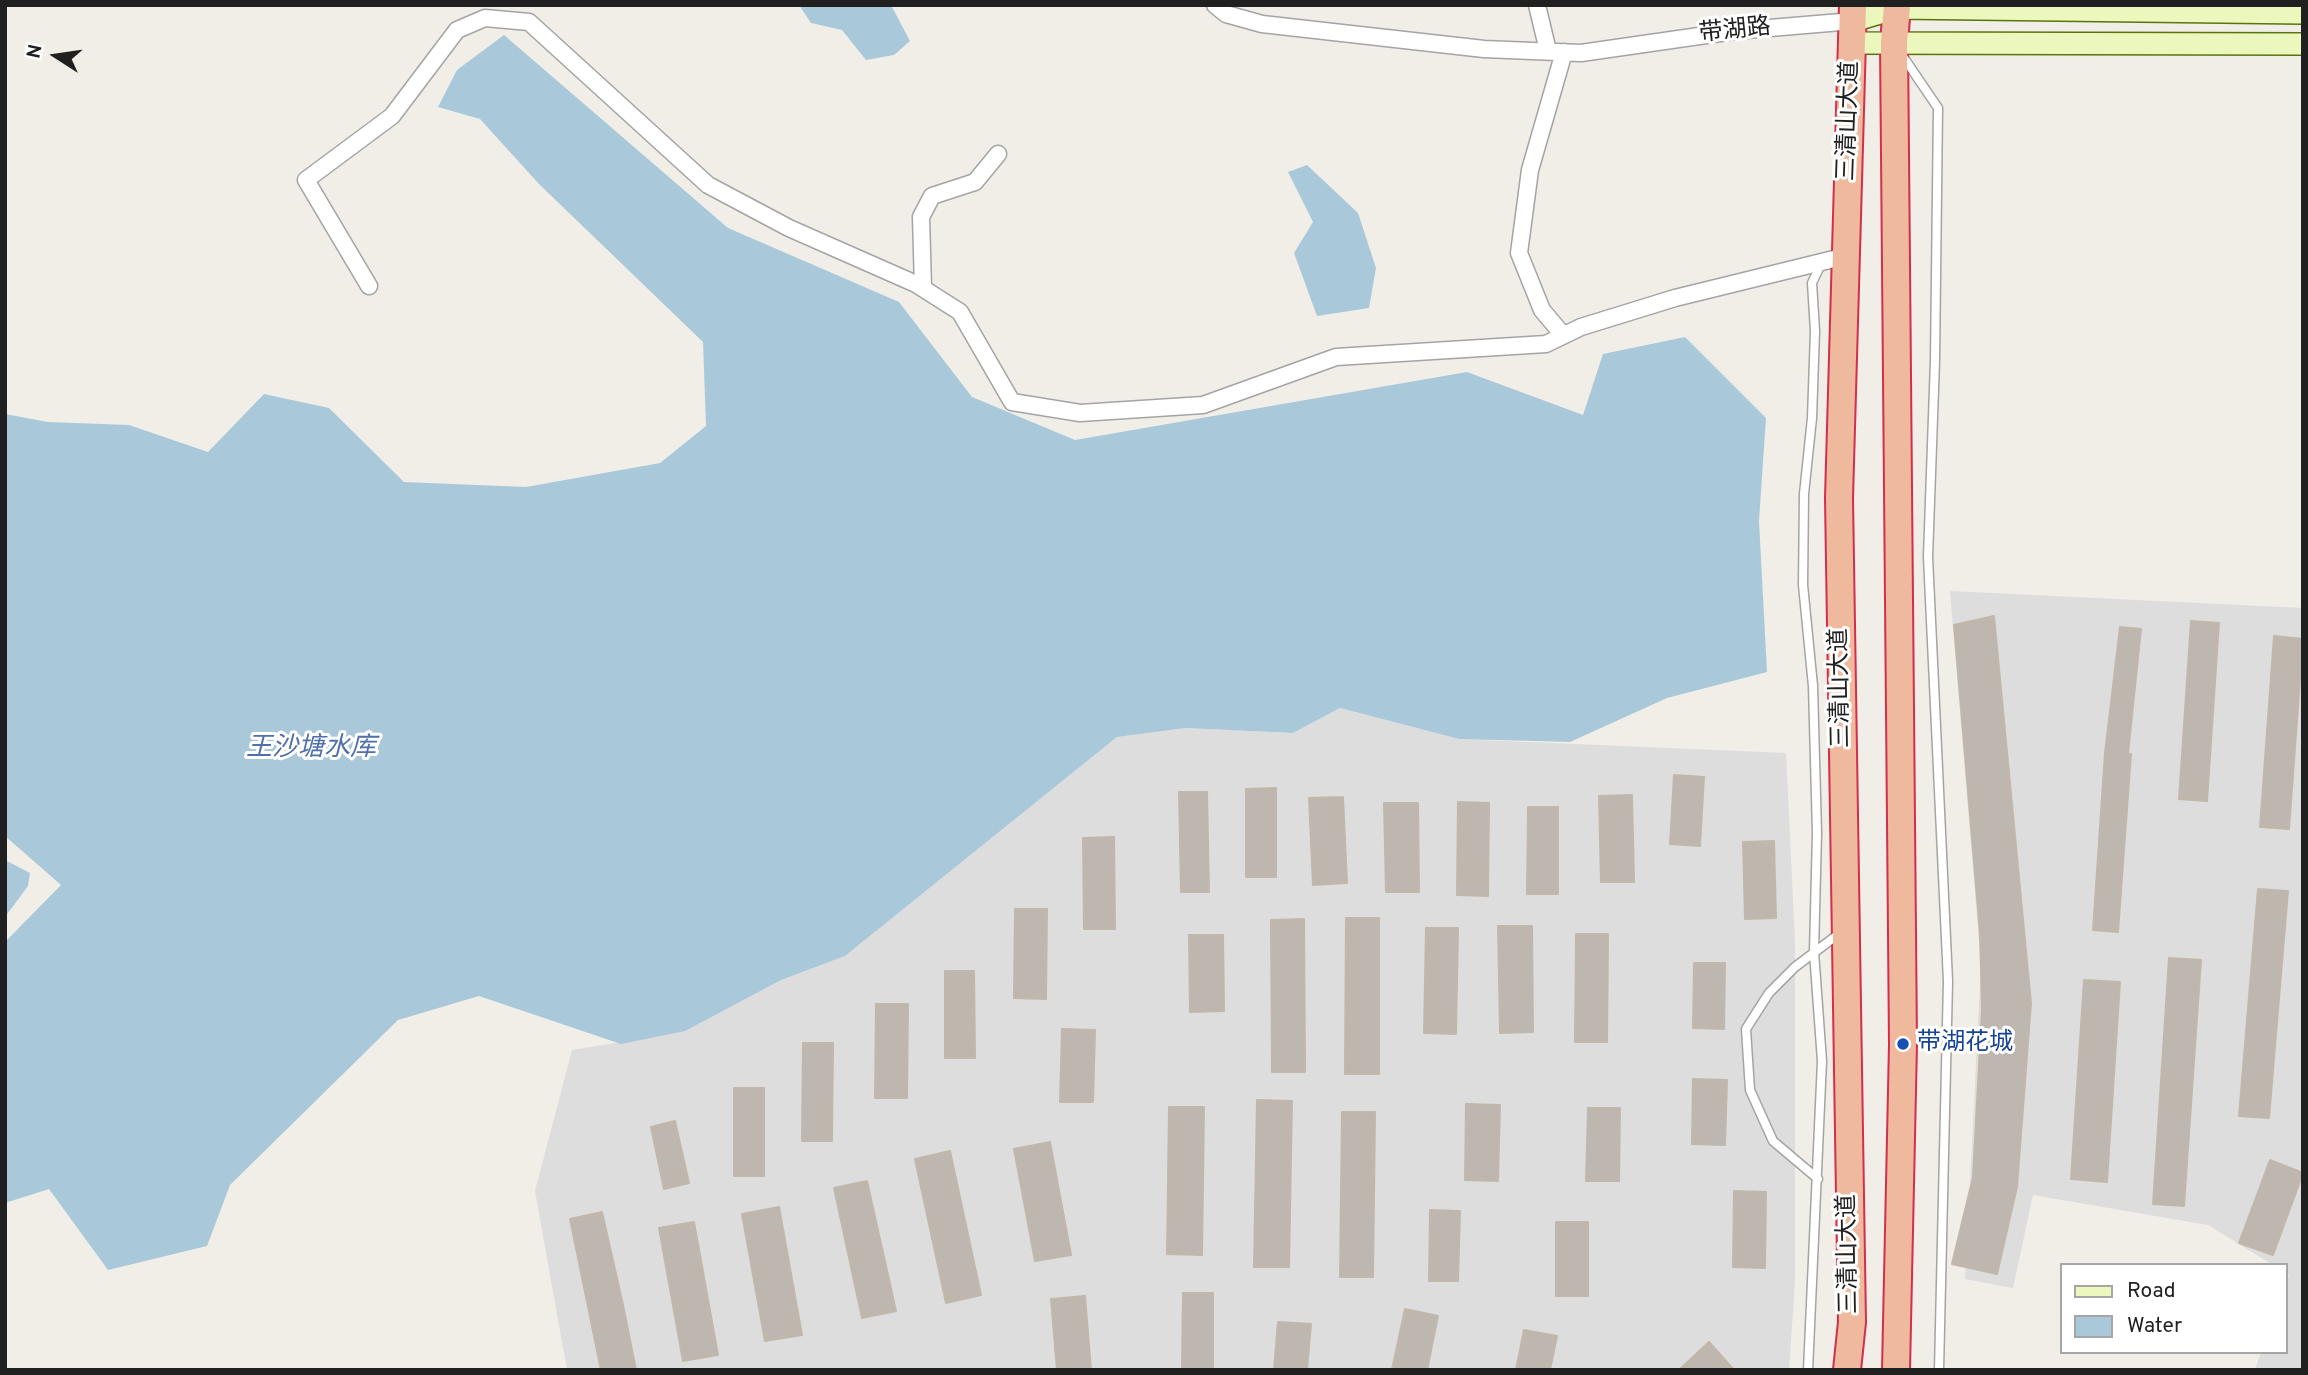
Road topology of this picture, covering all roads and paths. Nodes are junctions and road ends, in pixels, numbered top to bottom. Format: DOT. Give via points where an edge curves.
graph roads {
  1 [pos="1215,5"];
  2 [pos="1538,5"];
  3 [pos="1897,6"];
  4 [pos="2303,13"];
  5 [pos="1853,23"];
  6 [pos="1894,43"];
  7 [pos="2303,44"];
  8 [pos="1556,52"];
  9 [pos="998,154"];
  10 [pos="1834,259"];
  11 [pos="369,286"];
  12 [pos="923,288"];
  13 [pos="1563,335"];
  14 [pos="1846,929"];
  15 [pos="1814,952"];
  16 [pos="1818,1179"];
  17 [pos="1808,1370"];
  18 [pos="1847,1370"];
  19 [pos="1896,1370"];
  20 [pos="1939,1370"];
  1 -- 8 [label="street, 带湖路" via="1226,14 1262,24 1484,49"];
  2 -- 8 [label="street"];
  3 -- 4 [label="main road, 带湖路"];
  3 -- 5 [label="main road, 带湖路"];
  3 -- 6 [label="highway, 三清山大道"];
  5 -- 6 [label="main road, 带湖路"];
  5 -- 8 [label="street, 带湖路" via="1734,31"];
  5 -- 10 [label="highway, 三清山大道"];
  6 -- 7 [label="main road, 带湖路"];
  6 -- 19 [label="highway, 三清山大道" via="1903,1044"];
  6 -- 20 [label="lane" via="1938,108 1928,557 1948,981"];
  8 -- 13 [label="street" via="1530,170 1519,253 1542,310"];
  9 -- 12 [label="street" via="975,182 932,197 921,217"];
  10 -- 13 [label="street" via="1675,298"];
  10 -- 14 [label="highway, 三清山大道"];
  10 -- 15 [label="lane" via="1812,283 1814,355 1804,495 1803,585 1813,686 1817,834"];
  11 -- 12 [label="street" via="306,180 392,116 457,30 485,18 529,22 708,185 789,229"];
  12 -- 13 [label="street" via="960,313 1012,402 1080,413 1203,405 1336,357 1546,344"];
  14 -- 15 [label="lane"];
  14 -- 18 [label="highway, 三清山大道" via="1852,1322"];
  15 -- 16 [label="lane" via="1822,1060"];
  15 -- 16 [label="lane" via="1769,993 1746,1029 1750,1090 1773,1141"];
  16 -- 17 [label="lane"];
}
